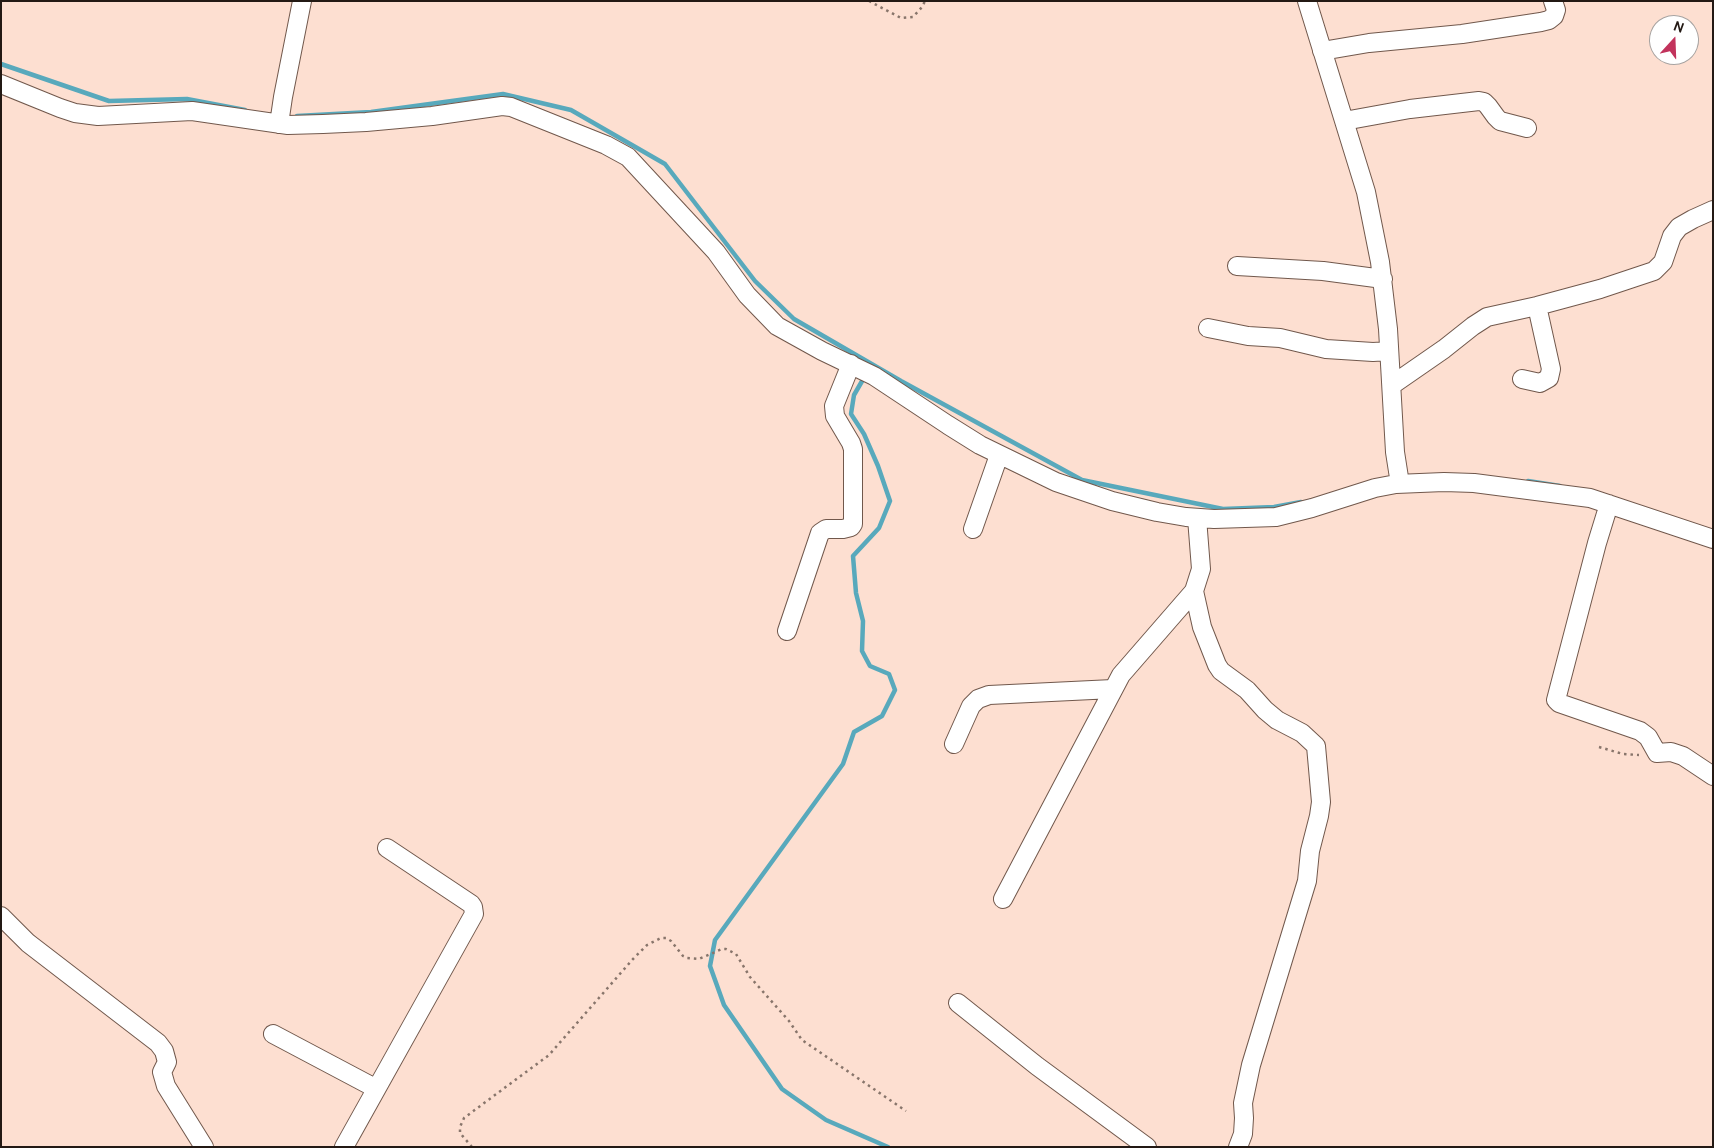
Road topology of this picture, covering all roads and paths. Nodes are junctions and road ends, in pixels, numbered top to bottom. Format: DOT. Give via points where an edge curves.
graph roads {
  1 [pos="302,1"];
  2 [pos="869,1"];
  3 [pos="925,1"];
  4 [pos="1307,1"];
  5 [pos="1552,1"];
  6 [pos="1322,51"];
  7 [pos="1,84"];
  8 [pos="280,115"];
  9 [pos="1344,121"];
  10 [pos="1527,128"];
  11 [pos="1713,210"];
  12 [pos="1237,266"];
  13 [pos="1383,279"];
  14 [pos="1537,306"];
  15 [pos="1208,328"];
  16 [pos="1390,351"];
  17 [pos="851,364"];
  18 [pos="1522,379"];
  19 [pos="1392,385"];
  20 [pos="999,455"];
  21 [pos="1398,474"];
  22 [pos="1609,504"];
  23 [pos="1197,518"];
  24 [pos="973,529"];
  25 [pos="1713,539"];
  26 [pos="1194,591"];
  27 [pos="786,631"];
  28 [pos="1113,689"];
  29 [pos="954,744"];
  30 [pos="1599,747"];
  31 [pos="1657,753"];
  32 [pos="1713,776"];
  33 [pos="387,848"];
  34 [pos="1003,899"];
  35 [pos="1,916"];
  36 [pos="958,1002"];
  37 [pos="273,1034"];
  38 [pos="375,1088"];
  39 [pos="906,1111"];
  40 [pos="204,1147"];
  41 [pos="344,1147"];
  42 [pos="472,1147"];
  43 [pos="1147,1147"];
  44 [pos="1238,1147"];
  1 -- 8 [label="street"];
  2 -- 3 [label="path" via="901,18 913,17"];
  4 -- 6 [label="street"];
  5 -- 6 [label="street" via="1556,10 1554,16 1540,22"];
  6 -- 9 [label="street"];
  7 -- 8 [label="street" via="60,108 91,116 192,111"];
  8 -- 17 [label="street" via="323,124 506,106 606,145 628,156 649,177 716,252 747,296 770,320"];
  9 -- 10 [label="street" via="1479,101 1484,102 1500,121"];
  9 -- 13 [label="street" via="1366,192"];
  11 -- 14 [label="street" via="1679,227 1672,236 1663,262 1654,271"];
  12 -- 13 [label="street" via="1323,271"];
  13 -- 16 [label="street"];
  14 -- 18 [label="street" via="1549,378 1540,383"];
  14 -- 19 [label="street" via="1481,320"];
  15 -- 16 [label="street" via="1280,338 1326,349"];
  16 -- 19 [label="street"];
  17 -- 20 [label="street"];
  17 -- 27 [label="street" via="834,406 835,416 853,449 853,524 851,528 826,529 820,533"];
  19 -- 21 [label="street"];
  20 -- 23 [label="street" via="1079,491 1139,508"];
  20 -- 24 [label="street"];
  21 -- 22 [label="street" via="1590,498"];
  21 -- 23 [label="street" via="1375,488 1276,517"];
  22 -- 25 [label="street"];
  22 -- 31 [label="street" via="1596,542 1556,700 1640,731 1648,737"];
  23 -- 26 [label="street" via="1202,569"];
  26 -- 28 [label="street" via="1121,675"];
  26 -- 44 [label="street" via="1202,627 1221,671 1247,690 1277,720 1302,733 1316,746 1321,802 1307,881 1251,1065 1243,1104 1243,1134"];
  28 -- 29 [label="street" via="989,695 971,706"];
  28 -- 34 [label="street"];
  30 -- 31 [label="path" via="1623,754"];
  31 -- 32 [label="street" via="1671,752 1683,756"];
  33 -- 38 [label="street" via="471,904 474,914"];
  35 -- 40 [label="street" via="28,943 158,1043 167,1062 162,1072 166,1086"];
  36 -- 43 [label="street" via="1037,1066"];
  37 -- 38 [label="street"];
  38 -- 41 [label="street"];
  39 -- 42 [label="path" via="802,1040 750,977 736,954 722,949 699,959 687,958 671,941 661,938 647,945 634,958 549,1055 464,1118 460,1133"];
}
